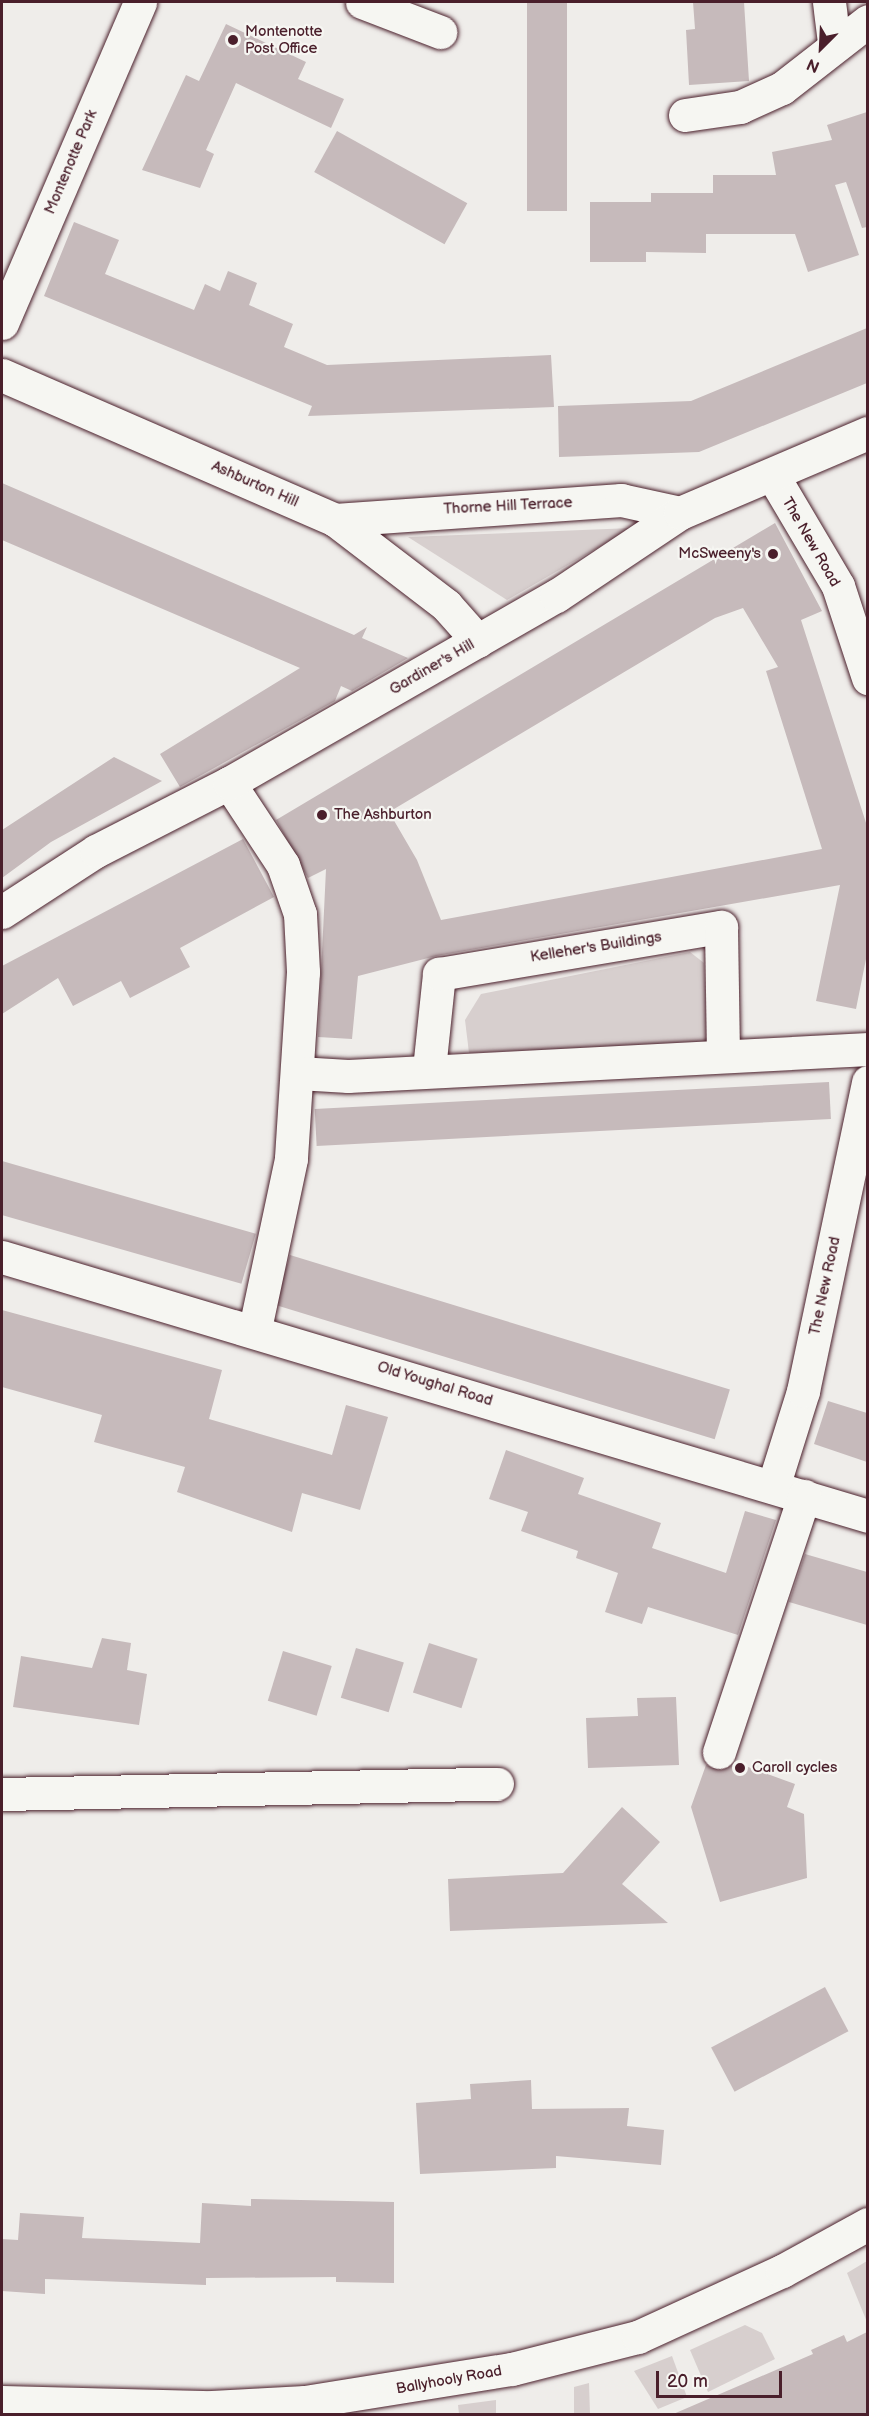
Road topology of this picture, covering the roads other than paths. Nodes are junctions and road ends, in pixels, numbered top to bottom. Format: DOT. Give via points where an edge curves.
graph roads {
  1 [pos="141,2"];
  2 [pos="362,2"];
  3 [pos="829,2"];
  4 [pos="867,21"];
  5 [pos="440,32"];
  6 [pos="834,43"];
  7 [pos="685,115"];
  8 [pos="2,323"];
  9 [pos="2,375"];
  10 [pos="867,433"];
  11 [pos="773,476"];
  12 [pos="680,513"];
  13 [pos="335,520"];
  14 [pos="478,640"];
  15 [pos="867,678"];
  16 [pos="229,783"];
  17 [pos="2,912"];
  18 [pos="867,1048"];
  19 [pos="723,1054"];
  20 [pos="429,1069"];
  21 [pos="298,1073"];
  22 [pos="867,1082"];
  23 [pos="2,1257"];
  24 [pos="255,1329"];
  25 [pos="773,1487"];
  26 [pos="804,1496"];
  27 [pos="867,1516"];
  28 [pos="719,1752"];
  29 [pos="497,1784"];
  30 [pos="2,1794"];
  31 [pos="867,2224"];
  32 [pos="2,2402"];
  1 -- 8 [label="street, Montenotte Park"];
  2 -- 5 [label="street"];
  3 -- 6 [label="street"];
  4 -- 6 [label="street"];
  6 -- 7 [label="street" via="782,88 740,107"];
  9 -- 13 [label="street, Ashburton Hill"];
  10 -- 11 [label="street, Gardiner's Hill"];
  11 -- 12 [label="street, Gardiner's Hill"];
  11 -- 15 [label="street, The New Road" via="838,586"];
  12 -- 13 [label="street, Thorne Hill Terrace" via="621,500"];
  12 -- 14 [label="street, Gardiner's Hill"];
  13 -- 14 [label="street, Ashburton Hill" via="446,605"];
  14 -- 16 [label="street, Gardiner's Hill"];
  16 -- 17 [label="street, Gardiner's Hill" via="96,851"];
  16 -- 21 [label="street" via="283,865 300,914"];
  18 -- 19 [label="street"];
  19 -- 20 [label="street"];
  19 -- 20 [label="street, Kelleher's Buildings" via="721,927 439,974"];
  20 -- 21 [label="street" via="348,1076"];
  21 -- 24 [label="street" via="280,1222"];
  22 -- 25 [label="street, The New Road" via="802,1391"];
  23 -- 24 [label="street, Old Youghal Road"];
  24 -- 25 [label="street, Old Youghal Road"];
  25 -- 26 [label="street, Old Youghal Road"];
  26 -- 27 [label="street, Old Youghal Road"];
  26 -- 28 [label="street"];
  29 -- 30 [label="street"];
  31 -- 32 [label="street, Ballyhooly Road" via="782,2271 638,2337 512,2369 305,2402 212,2407"];
}
